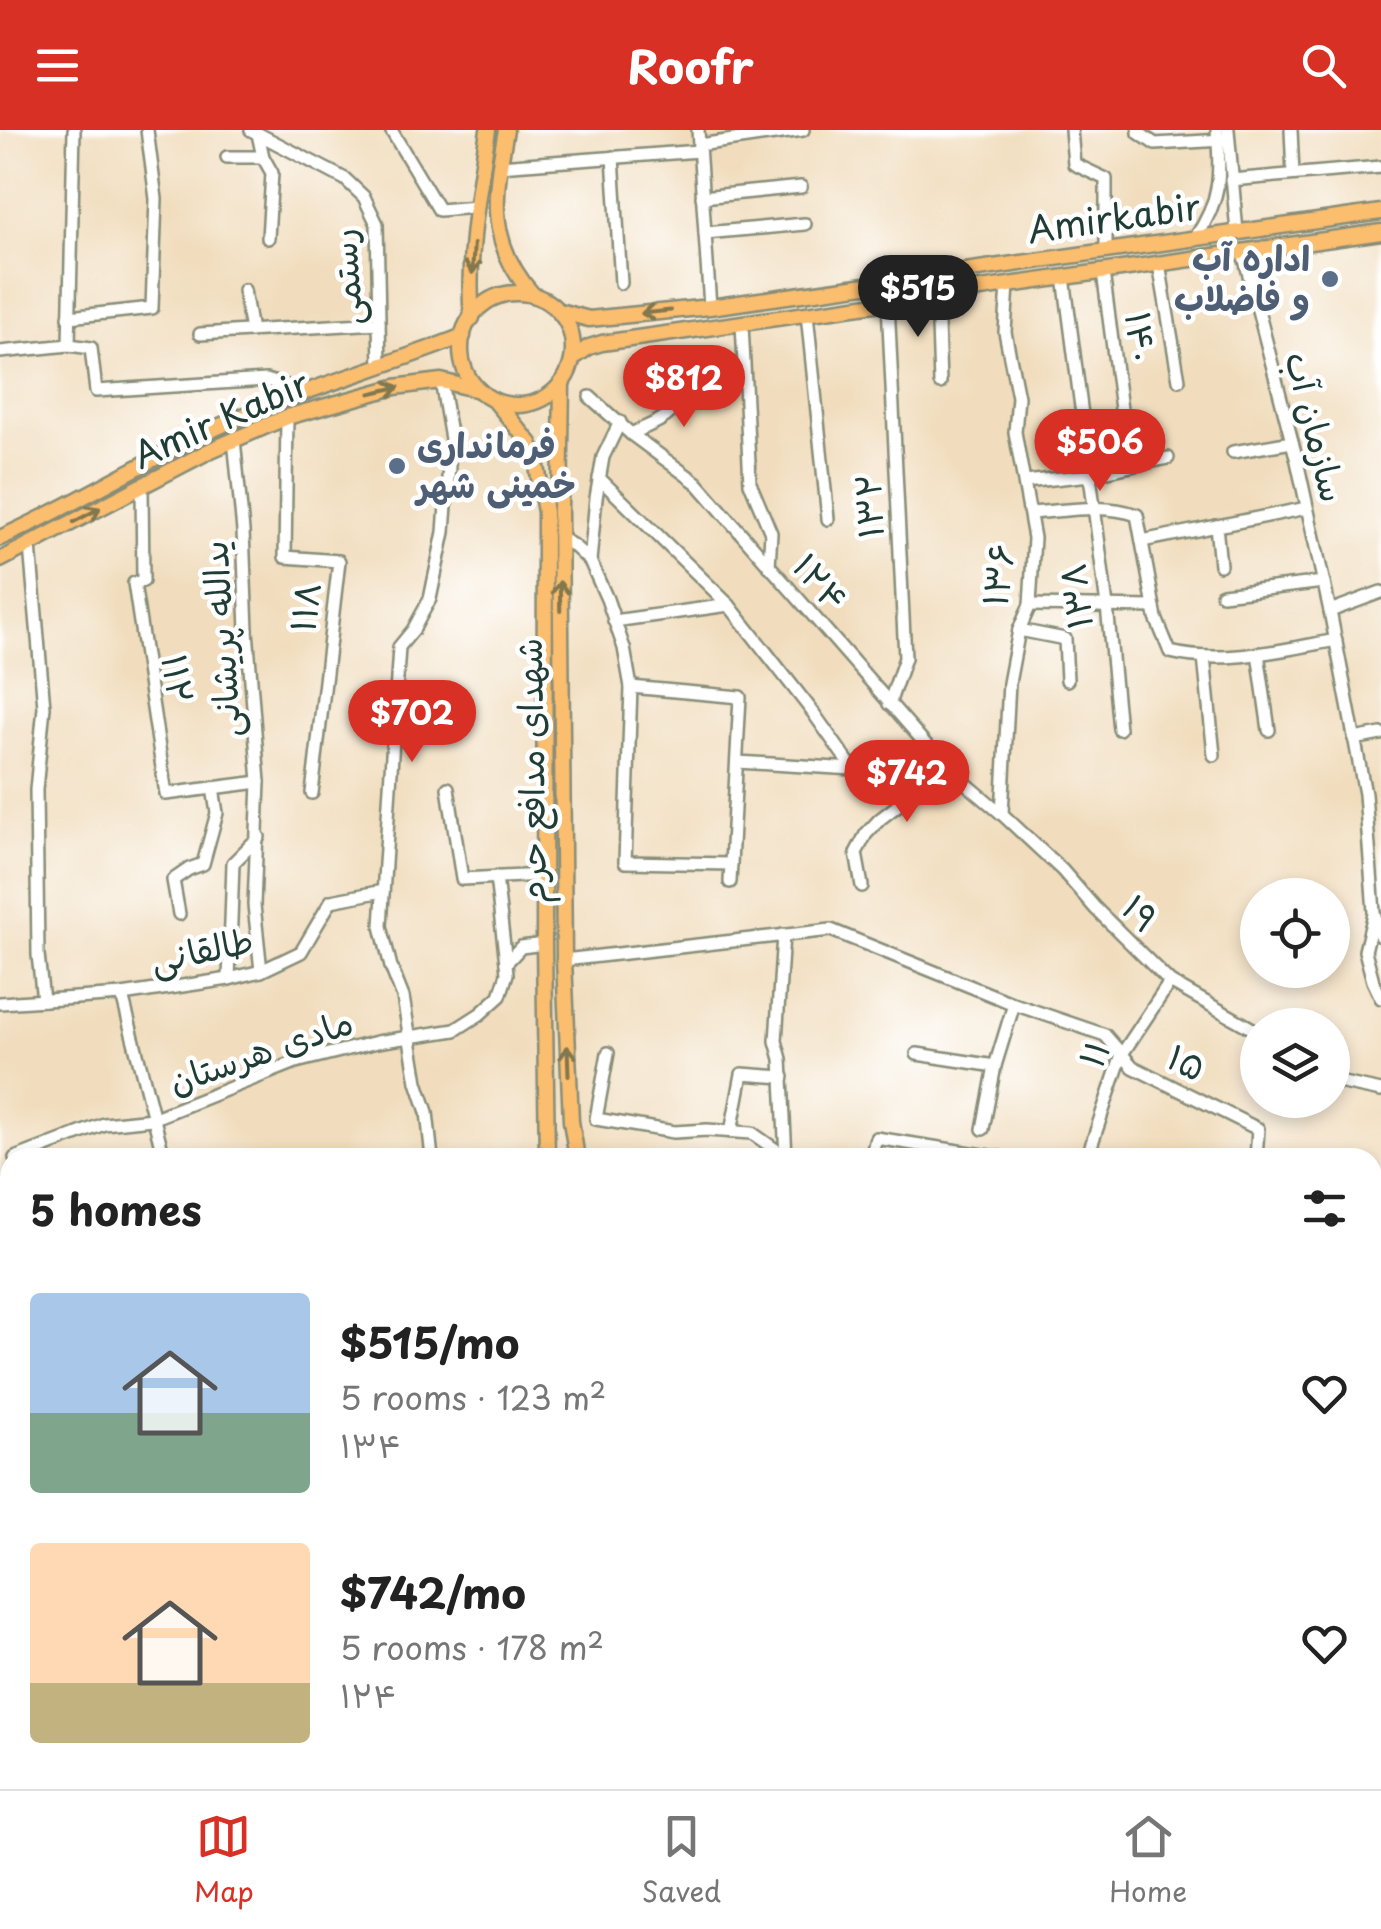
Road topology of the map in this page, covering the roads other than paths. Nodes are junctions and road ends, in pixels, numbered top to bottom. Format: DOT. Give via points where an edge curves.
graph roads {
  1 [pos="74,130"];
  2 [pos="147,130"];
  3 [pos="390,130"];
  4 [pos="488,130"];
  5 [pos="506,130"];
  6 [pos="698,130"];
  7 [pos="802,130"];
  8 [pos="1070,130"];
  9 [pos="1139,130"];
  10 [pos="1291,130"];
  11 [pos="252,131"];
  12 [pos="1223,135"];
  13 [pos="699,148"];
  14 [pos="226,157"];
  15 [pos="263,157"];
  16 [pos="613,157"];
  17 [pos="499,166"];
  18 [pos="1381,167"];
  19 [pos="1293,174"];
  20 [pos="1231,180"];
  21 [pos="801,187"];
  22 [pos="702,197"];
  23 [pos="476,206"];
  24 [pos="1381,212"];
  25 [pos="804,224"];
  26 [pos="1237,232"];
  27 [pos="1381,232"];
  28 [pos="705,233"];
  29 [pos="268,238"];
  30 [pos="1195,238"];
  31 [pos="1106,250"];
  32 [pos="1243,252"];
  33 [pos="1159,264"];
  34 [pos="1104,272"];
  35 [pos="1064,277"];
  36 [pos="621,284"];
  37 [pos="1008,285"];
  38 [pos="244,290"];
  39 [pos="534,296"];
  40 [pos="788,296"];
  41 [pos="937,296"];
  42 [pos="888,303"];
  43 [pos="710,306"];
  44 [pos="559,312"];
  45 [pos="800,315"];
  46 [pos="69,316"];
  47 [pos="472,318"];
  48 [pos="379,322"];
  49 [pos="742,324"];
  50 [pos="251,331"];
  51 [pos="200,334"];
  52 [pos="463,336"];
  53 [pos="68,345"];
  54 [pos="0,352"];
  55 [pos="572,358"];
  56 [pos="380,367"];
  57 [pos="1179,380"];
  58 [pos="442,381"];
  59 [pos="940,382"];
  60 [pos="562,383"];
  61 [pos="682,383"];
  62 [pos="479,390"];
  63 [pos="304,392"];
  64 [pos="590,396"];
  65 [pos="496,401"];
  66 [pos="1121,409"];
  67 [pos="287,417"];
  68 [pos="620,422"];
  69 [pos="631,434"];
  70 [pos="234,439"];
  71 [pos="1292,442"];
  72 [pos="1232,452"];
  73 [pos="1168,458"];
  74 [pos="1090,476"];
  75 [pos="600,478"];
  76 [pos="116,479"];
  77 [pos="1025,482"];
  78 [pos="142,487"];
  79 [pos="126,495"];
  80 [pos="1307,508"];
  81 [pos="1094,509"];
  82 [pos="552,511"];
  83 [pos="1030,513"];
  84 [pos="828,520"];
  85 [pos="1216,526"];
  86 [pos="0,538"];
  87 [pos="560,538"];
  88 [pos="1142,541"];
  89 [pos="30,546"];
  90 [pos="0,560"];
  91 [pos="590,561"];
  92 [pos="1220,565"];
  93 [pos="769,566"];
  94 [pos="1324,582"];
  95 [pos="1381,592"];
  96 [pos="1222,594"];
  97 [pos="1030,604"];
  98 [pos="729,605"];
  99 [pos="1108,606"];
  100 [pos="1154,607"];
  101 [pos="1330,611"];
  102 [pos="614,620"];
  103 [pos="1019,630"];
  104 [pos="1336,640"];
  105 [pos="1258,653"];
  106 [pos="1204,657"];
  107 [pos="1067,680"];
  108 [pos="632,687"];
  109 [pos="889,704"];
  110 [pos="1119,729"];
  111 [pos="1269,730"];
  112 [pos="1381,734"];
  113 [pos="1354,740"];
  114 [pos="1214,755"];
  115 [pos="736,762"];
  116 [pos="943,764"];
  117 [pos="853,769"];
  118 [pos="259,782"];
  119 [pos="213,788"];
  120 [pos="448,788"];
  121 [pos="312,792"];
  122 [pos="904,801"];
  123 [pos="1002,814"];
  124 [pos="259,837"];
  125 [pos="731,864"];
  126 [pos="544,875"];
  127 [pos="496,877"];
  128 [pos="730,882"];
  129 [pos="862,886"];
  130 [pos="383,891"];
  131 [pos="1378,911"];
  132 [pos="179,914"];
  133 [pos="782,935"];
  134 [pos="1381,936"];
  135 [pos="544,944"];
  136 [pos="564,960"];
  137 [pos="506,962"];
  138 [pos="261,971"];
  139 [pos="229,979"];
  140 [pos="1170,982"];
  141 [pos="122,995"];
  142 [pos="1381,998"];
  143 [pos="43,1000"];
  144 [pos="0,1003"];
  145 [pos="1014,1004"];
  146 [pos="1240,1022"];
  147 [pos="408,1037"];
  148 [pos="608,1053"];
  149 [pos="917,1054"];
  150 [pos="1122,1054"];
  151 [pos="994,1066"];
  152 [pos="782,1077"];
  153 [pos="1350,1084"];
  154 [pos="1381,1091"];
  155 [pos="152,1119"];
  156 [pos="983,1128"];
  157 [pos="731,1132"];
  158 [pos="39,1148"];
  159 [pos="161,1148"];
  160 [pos="431,1148"];
  161 [pos="547,1148"];
  162 [pos="575,1148"];
  163 [pos="773,1148"];
  164 [pos="786,1148"];
  165 [pos="874,1148"];
  166 [pos="940,1148"];
  167 [pos="1090,1148"];
  168 [pos="1257,1148"];
  1 -- 46 [label="street"];
  2 -- 46 [label="street" via="156,199 152,308"];
  3 -- 23 [label="street" via="439,210"];
  4 -- 23 [label="main road"];
  5 -- 17 [label="main road"];
  6 -- 13 [label="street"];
  7 -- 13 [label="street"];
  8 -- 31 [label="street" via="1074,164 1106,179"];
  9 -- 12 [label="street" via="1156,144"];
  10 -- 19 [label="street"];
  11 -- 15 [label="street"];
  11 -- 48 [label="street, رستمی" via="345,179 364,196 377,224"];
  12 -- 20 [label="street"];
  12 -- 30 [label="street" via="1214,205"];
  13 -- 16 [label="street"];
  13 -- 22 [label="street"];
  14 -- 15 [label="street"];
  15 -- 29 [label="street" via="272,173"];
  16 -- 17 [label="street"];
  16 -- 36 [label="street"];
  17 -- 39 [label="main road" via="501,242"];
  18 -- 19 [label="street"];
  19 -- 20 [label="street"];
  20 -- 26 [label="street"];
  21 -- 22 [label="street"];
  22 -- 28 [label="street"];
  23 -- 47 [label="main road, one-way"];
  24 -- 26 [label="main road, Amirkabir"];
  25 -- 28 [label="street"];
  26 -- 30 [label="main road, Amirkabir"];
  27 -- 32 [label="main road"];
  28 -- 43 [label="street"];
  30 -- 31 [label="main road, Amirkabir"];
  31 -- 40 [label="main road, Amirkabir"];
  32 -- 33 [label="main road"];
  32 -- 71 [label="street, سازمان آب"];
  33 -- 34 [label="main road"];
  33 -- 57 [label="street"];
  34 -- 35 [label="main road"];
  34 -- 66 [label="street, ۱۴۰"];
  35 -- 37 [label="main road"];
  35 -- 74 [label="street, ۱۳۸"];
  37 -- 41 [label="main road"];
  37 -- 77 [label="street, ۱۳۶" via="1006,332"];
  38 -- 50 [label="street"];
  39 -- 44 [label="main road"];
  39 -- 47 [label="main road" via="494,298"];
  40 -- 43 [label="main road, Amirkabir"];
  40 -- 45 [label="main road"];
  41 -- 42 [label="main road"];
  41 -- 59 [label="street"];
  42 -- 45 [label="main road"];
  42 -- 109 [label="street, ۱۳۲" via="904,658"];
  43 -- 44 [label="main road, Amirkabir, one-way" via="589,319"];
  44 -- 55 [label="main road" via="570,328"];
  45 -- 49 [label="main road"];
  45 -- 84 [label="street"];
  46 -- 53 [label="street"];
  47 -- 52 [label="main road"];
  48 -- 50 [label="street"];
  48 -- 56 [label="street, رستمی"];
  49 -- 55 [label="main road" via="602,344"];
  49 -- 93 [label="street" via="750,483 771,533"];
  50 -- 51 [label="street"];
  52 -- 56 [label="main road"];
  52 -- 62 [label="main road" via="464,365"];
  53 -- 54 [label="street"];
  53 -- 63 [label="street" via="91,348 96,391 266,380"];
  55 -- 60 [label="main road"];
  56 -- 63 [label="main road"];
  58 -- 62 [label="main road, Amir Kabir"];
  67 -- 58 [label="main road, Amir Kabir, one-way"];
  58 -- 130 [label="street" via="451,439 444,532 430,598 399,647"];
  60 -- 65 [label="main road" via="534,403"];
  60 -- 82 [label="main road, شهدای مدافع حرم"];
  61 -- 69 [label="street" via="672,414"];
  62 -- 65 [label="main road"];
  63 -- 76 [label="main road"];
  64 -- 68 [label="street, ۱۲۴"];
  65 -- 82 [label="main road, شهدای مدافع حرم" via="530,443"];
  67 -- 70 [label="main road, Amir Kabir"];
  67 -- 121 [label="street, ۱۱۸" via="285,557 340,561"];
  68 -- 69 [label="street, ۱۲۴"];
  68 -- 75 [label="street"];
  69 -- 93 [label="street, ۱۲۴" via="697,484"];
  70 -- 78 [label="main road, Amir Kabir"];
  70 -- 118 [label="street, یدالله پریشانی"];
  71 -- 72 [label="street"];
  71 -- 80 [label="street, سازمان آب"];
  73 -- 74 [label="street"];
  74 -- 77 [label="street"];
  74 -- 81 [label="street, ۱۳۸"];
  75 -- 91 [label="street"];
  75 -- 98 [label="street"];
  76 -- 79 [label="main road"];
  76 -- 86 [label="main road"];
  77 -- 83 [label="street, ۱۳۶"];
  78 -- 79 [label="main road, Amir Kabir"];
  78 -- 119 [label="street, ۱۱۲" via="143,581 134,583 166,794"];
  89 -- 79 [label="main road, Amir Kabir, one-way"];
  80 -- 85 [label="street"];
  80 -- 94 [label="street, سازمان آب"];
  81 -- 83 [label="street"];
  81 -- 88 [label="street" via="1137,516"];
  81 -- 99 [label="street, ۱۳۸"];
  82 -- 87 [label="main road, شهدای مدافع حرم"];
  82 -- 126 [label="main road, شهدای مدافع حرم"];
  83 -- 97 [label="street, ۱۳۶"];
  85 -- 88 [label="street"];
  85 -- 92 [label="street"];
  87 -- 91 [label="street"];
  136 -- 87 [label="main road, شهدای مدافع حرم, one-way"];
  88 -- 100 [label="street"];
  89 -- 90 [label="main road, Amir Kabir"];
  89 -- 143 [label="street" via="44,707 36,790"];
  91 -- 102 [label="street"];
  93 -- 109 [label="street, ۱۲۴"];
  94 -- 96 [label="street"];
  94 -- 101 [label="street, سازمان آب"];
  95 -- 101 [label="street"];
  97 -- 99 [label="street"];
  97 -- 103 [label="street, ۱۳۶"];
  98 -- 102 [label="street"];
  98 -- 117 [label="street"];
  99 -- 100 [label="street"];
  99 -- 110 [label="street, ۱۳۸"];
  100 -- 106 [label="street" via="1170,652"];
  101 -- 104 [label="street, سازمان آب"];
  102 -- 108 [label="street"];
  103 -- 107 [label="street" via="1064,639"];
  103 -- 123 [label="street, ۱۳۶"];
  104 -- 105 [label="street"];
  104 -- 113 [label="street, سازمان آب"];
  105 -- 106 [label="street"];
  105 -- 111 [label="street"];
  106 -- 114 [label="street"];
  108 -- 115 [label="street" via="740,696"];
  108 -- 125 [label="street" via="625,862"];
  109 -- 116 [label="street, ۱۲۴"];
  112 -- 113 [label="street"];
  113 -- 131 [label="street, سازمان آب"];
  115 -- 117 [label="street"];
  115 -- 125 [label="street"];
  116 -- 122 [label="street"];
  116 -- 123 [label="street, ۱۲۴"];
  117 -- 122 [label="street"];
  118 -- 119 [label="street, ۱۱۲"];
  118 -- 124 [label="street, یدالله پریشانی"];
  119 -- 132 [label="street" via="217,813 204,864 173,880"];
  120 -- 127 [label="street" via="462,878"];
  122 -- 129 [label="street" via="880,819 856,852"];
  123 -- 140 [label="street, ۱۹"];
  124 -- 138 [label="street, یدالله پریشانی" via="254,905"];
  124 -- 139 [label="street" via="232,863"];
  125 -- 128 [label="street"];
  126 -- 127 [label="street"];
  126 -- 135 [label="main road, شهدای مدافع حرم"];
  127 -- 137 [label="street"];
  130 -- 138 [label="street, طالقانی" via="331,901 301,952"];
  130 -- 147 [label="street" via="380,926"];
  131 -- 134 [label="street, سازمان آب"];
  131 -- 142 [label="street, سازمان آب" via="1365,951"];
  133 -- 136 [label="street"];
  133 -- 145 [label="street" via="831,930"];
  133 -- 152 [label="street" via="776,1041"];
  135 -- 137 [label="street" via="522,947"];
  135 -- 161 [label="main road, شهدای مدافع حرم"];
  162 -- 136 [label="main road, شهدای مدافع حرم, one-way"];
  137 -- 147 [label="street, مادی هرستان" via="500,996 480,1014 456,1030"];
  138 -- 139 [label="street, طالقانی"];
  139 -- 141 [label="street, طالقانی"];
  140 -- 146 [label="street, ۱۹"];
  140 -- 150 [label="street, ۱۱"];
  141 -- 143 [label="street, طالقانی"];
  141 -- 155 [label="street"];
  143 -- 144 [label="street, طالقانی"];
  145 -- 150 [label="street" via="1105,1036"];
  145 -- 151 [label="street"];
  147 -- 155 [label="street, مادی هرستان" via="296,1062"];
  147 -- 160 [label="street"];
  148 -- 157 [label="street" via="596,1119 674,1132"];
  149 -- 151 [label="street"];
  150 -- 167 [label="street, ۱۱"];
  150 -- 168 [label="street, ۱۵" via="1133,1067 1258,1129"];
  151 -- 156 [label="street"];
  152 -- 157 [label="street" via="742,1074"];
  152 -- 164 [label="street"];
  153 -- 154 [label="street"];
  155 -- 158 [label="street, مادی هرستان" via="104,1124"];
  155 -- 159 [label="street"];
  157 -- 163 [label="street" via="752,1133"];
  165 -- 166 [label="street" via="876,1138"];
}
